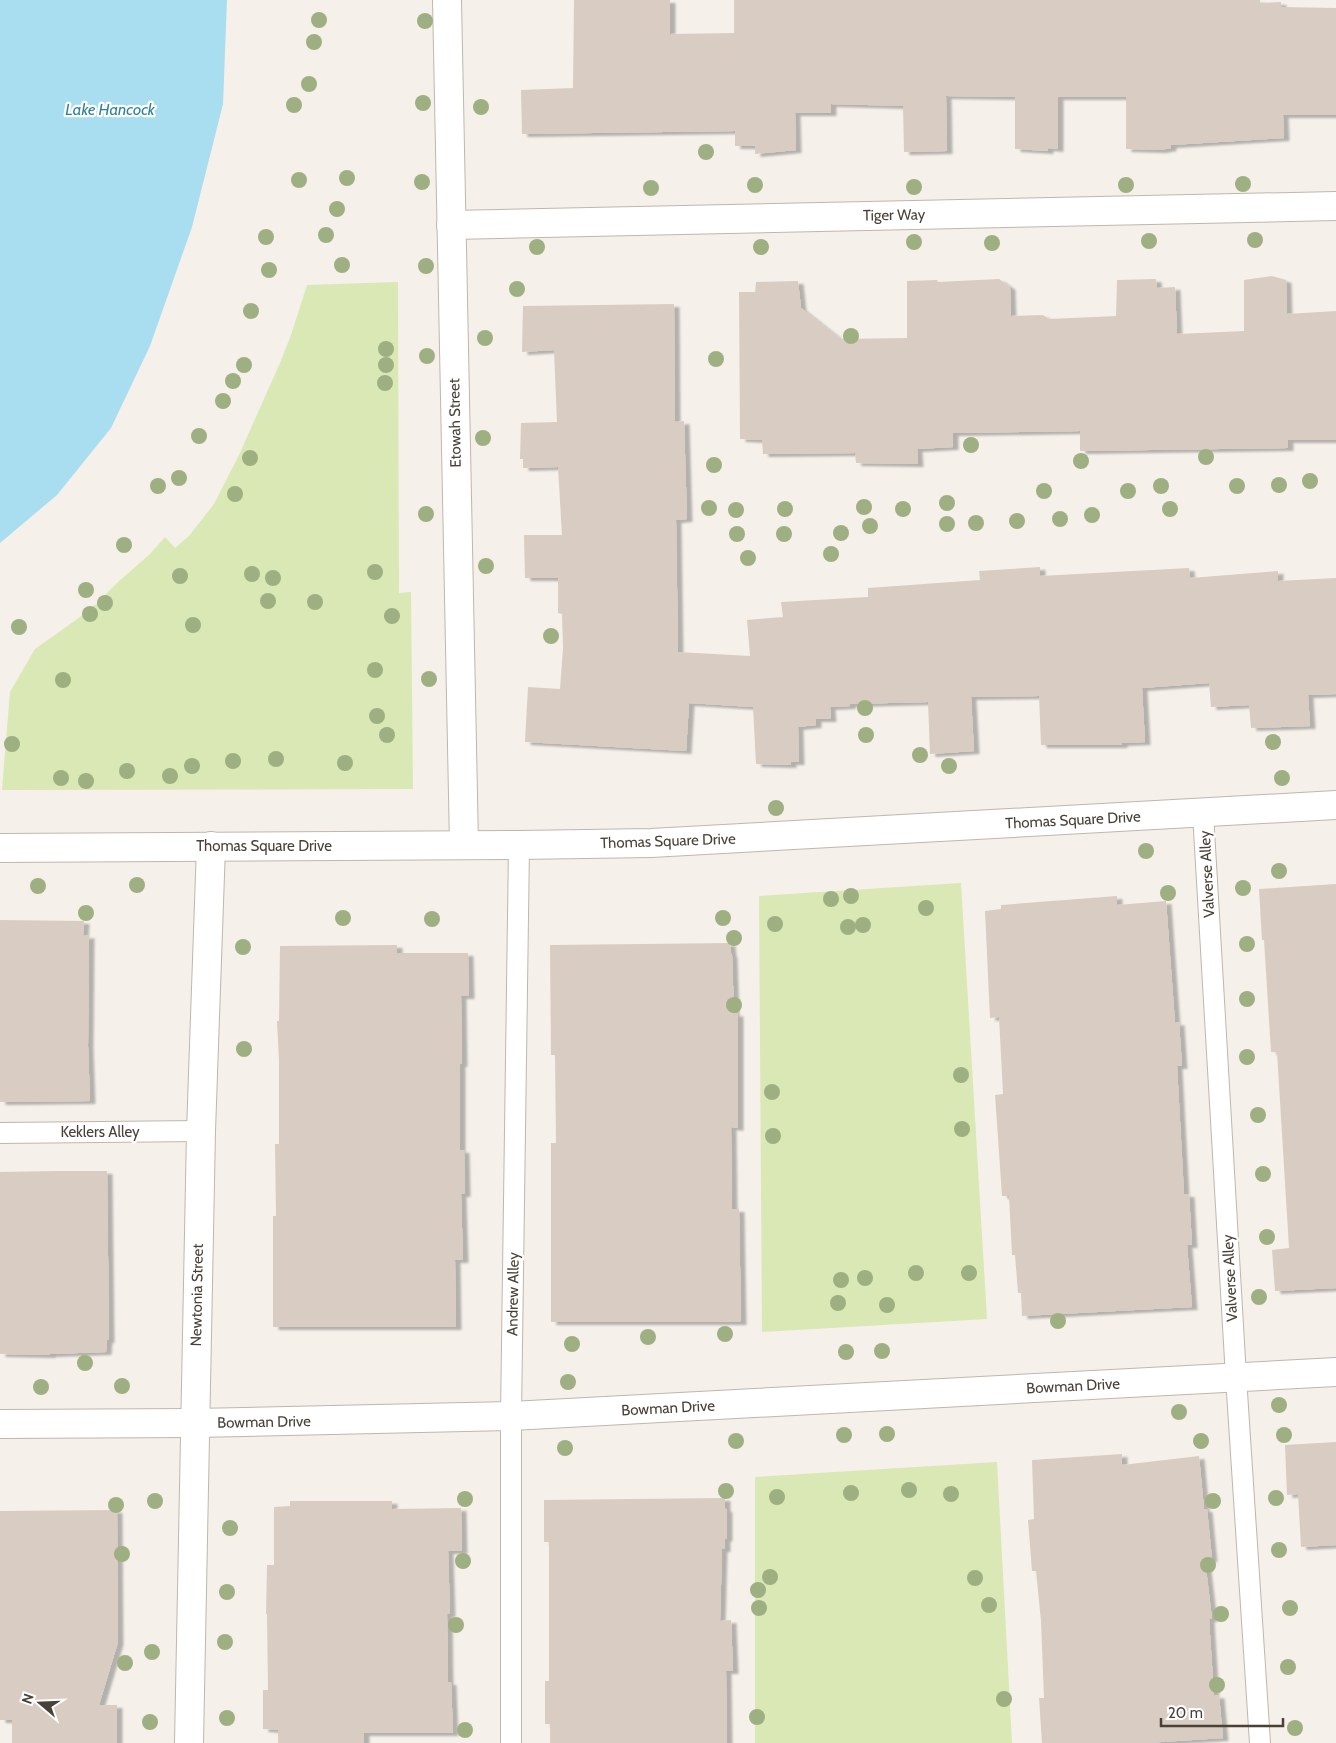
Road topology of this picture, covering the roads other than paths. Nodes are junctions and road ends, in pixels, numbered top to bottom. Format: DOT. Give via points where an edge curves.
graph roads {
  1 [pos="446,0"];
  2 [pos="1336,206"];
  3 [pos="451,225"];
  4 [pos="1336,806"];
  5 [pos="1203,813"];
  6 [pos="464,845"];
  7 [pos="519,845"];
  8 [pos="210,846"];
  9 [pos="0,848"];
  10 [pos="201,1131"];
  11 [pos="0,1133"];
  12 [pos="1336,1372"];
  13 [pos="1236,1377"];
  14 [pos="511,1416"];
  15 [pos="195,1423"];
  16 [pos="0,1424"];
  17 [pos="189,1743"];
  18 [pos="511,1743"];
  19 [pos="1260,1743"];
  1 -- 3 [label="street, Etowah Street"];
  2 -- 3 [label="street, Tiger Way"];
  3 -- 6 [label="street, Etowah Street"];
  4 -- 5 [label="street, Thomas Square Drive"];
  5 -- 7 [label="street, Thomas Square Drive" via="651,843"];
  5 -- 13 [label="lane, Valverse Alley"];
  6 -- 7 [label="street, Thomas Square Drive"];
  6 -- 8 [label="street, Thomas Square Drive"];
  7 -- 14 [label="lane, Andrew Alley"];
  8 -- 9 [label="street, Thomas Square Drive"];
  8 -- 10 [label="street, Newtonia Street"];
  10 -- 11 [label="lane, Keklers Alley"];
  10 -- 15 [label="street, Newtonia Street"];
  12 -- 13 [label="street, Bowman Drive"];
  13 -- 14 [label="street, Bowman Drive"];
  13 -- 19 [label="lane, Valverse Alley"];
  14 -- 15 [label="street, Bowman Drive"];
  14 -- 18 [label="lane, Andrew Alley"];
  15 -- 16 [label="street, Bowman Drive"];
  15 -- 17 [label="street, Newtonia Street"];
}
